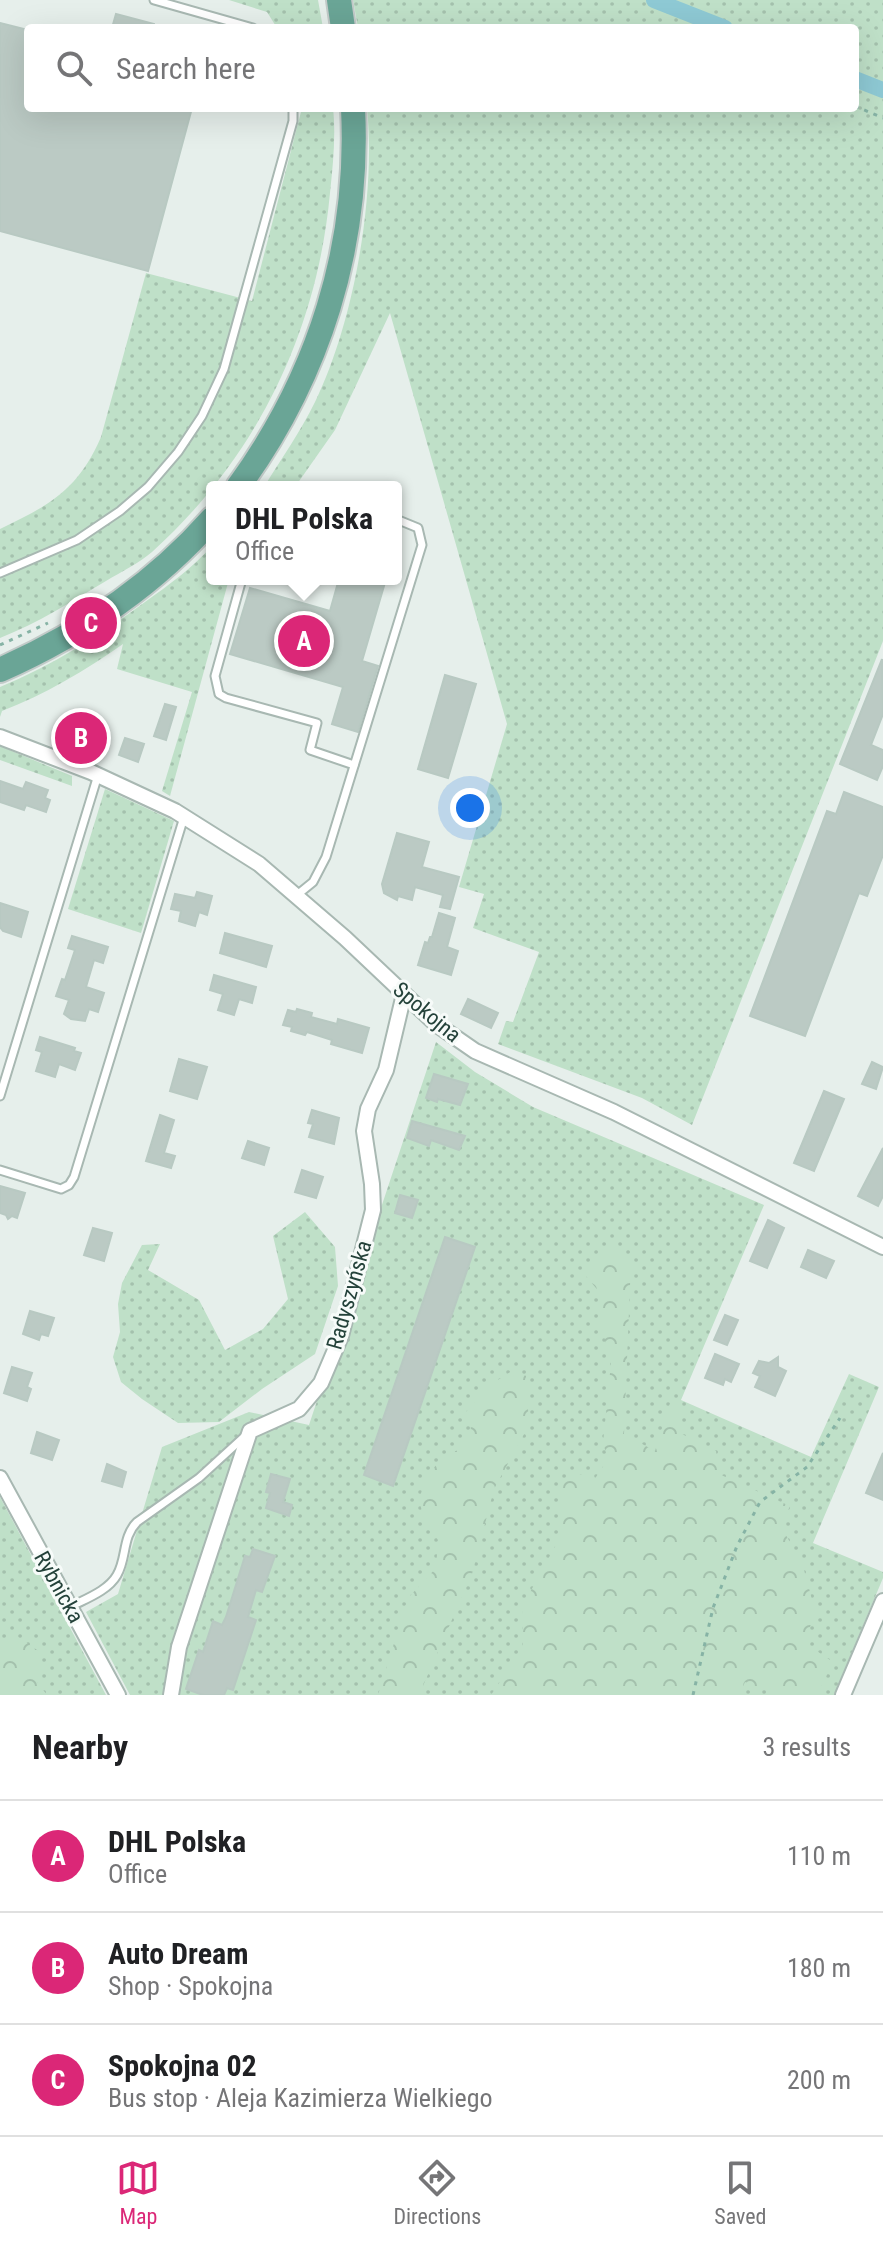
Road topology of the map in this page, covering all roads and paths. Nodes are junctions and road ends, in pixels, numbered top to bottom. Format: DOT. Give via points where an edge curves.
graph roads {
  1 [pos="154,0"];
  2 [pos="339,0"];
  3 [pos="239,24"];
  4 [pos="342,24"];
  5 [pos="859,108"];
  6 [pos="293,112"];
  7 [pos="353,112"];
  8 [pos="883,118"];
  9 [pos="242,481"];
  10 [pos="402,521"];
  11 [pos="206,525"];
  12 [pos="0,573"];
  13 [pos="240,585"];
  14 [pos="54,621"];
  15 [pos="0,645"];
  16 [pos="0,670"];
  17 [pos="0,737"];
  18 [pos="354,765"];
  19 [pos="98,775"];
  20 [pos="184,817"];
  21 [pos="297,895"];
  22 [pos="404,994"];
  23 [pos="0,1096"];
  24 [pos="0,1170"];
  25 [pos="883,1247"];
  26 [pos="840,1418"];
  27 [pos="250,1431"];
  28 [pos="0,1478"];
  29 [pos="883,1601"];
  30 [pos="70,1607"];
  31 [pos="118,1695"];
  32 [pos="171,1695"];
  33 [pos="693,1695"];
  34 [pos="843,1695"];
  1 -- 3 [label="lane"];
  2 -- 4 [label="main road"];
  5 -- 8 [label="path"];
  6 -- 12 [label="lane" via="224,369 202,416 148,487 120,511 77,540"];
  7 -- 9 [label="main road" via="350,204 332,301 297,391"];
  10 -- 18 [label="lane" via="418,528 422,545"];
  11 -- 16 [label="main road" via="164,568 113,608"];
  13 -- 18 [label="lane" via="215,676 219,694 317,723 310,750"];
  14 -- 15 [label="path"];
  17 -- 19 [label="street, Spokojna"];
  18 -- 21 [label="lane" via="319,873"];
  19 -- 20 [label="street, Spokojna"];
  19 -- 23 [label="lane"];
  20 -- 21 [label="street, Spokojna"];
  20 -- 24 [label="lane" via="74,1177 61,1189"];
  21 -- 22 [label="street, Spokojna"];
  22 -- 25 [label="street, Spokojna" via="475,1051 614,1112"];
  22 -- 27 [label="street, Radyszyńska" via="386,1070 368,1109 364,1131 373,1210 341,1336 321,1383 299,1409"];
  26 -- 33 [label="path" via="807,1467 760,1502 754,1513 713,1608"];
  27 -- 30 [label="lane" via="199,1478 137,1522 130,1529 117,1575"];
  27 -- 32 [label="street" via="179,1647"];
  28 -- 30 [label="street, Rybnicka"];
  29 -- 34 [label="street"];
  30 -- 31 [label="street, Rybnicka"];
}
